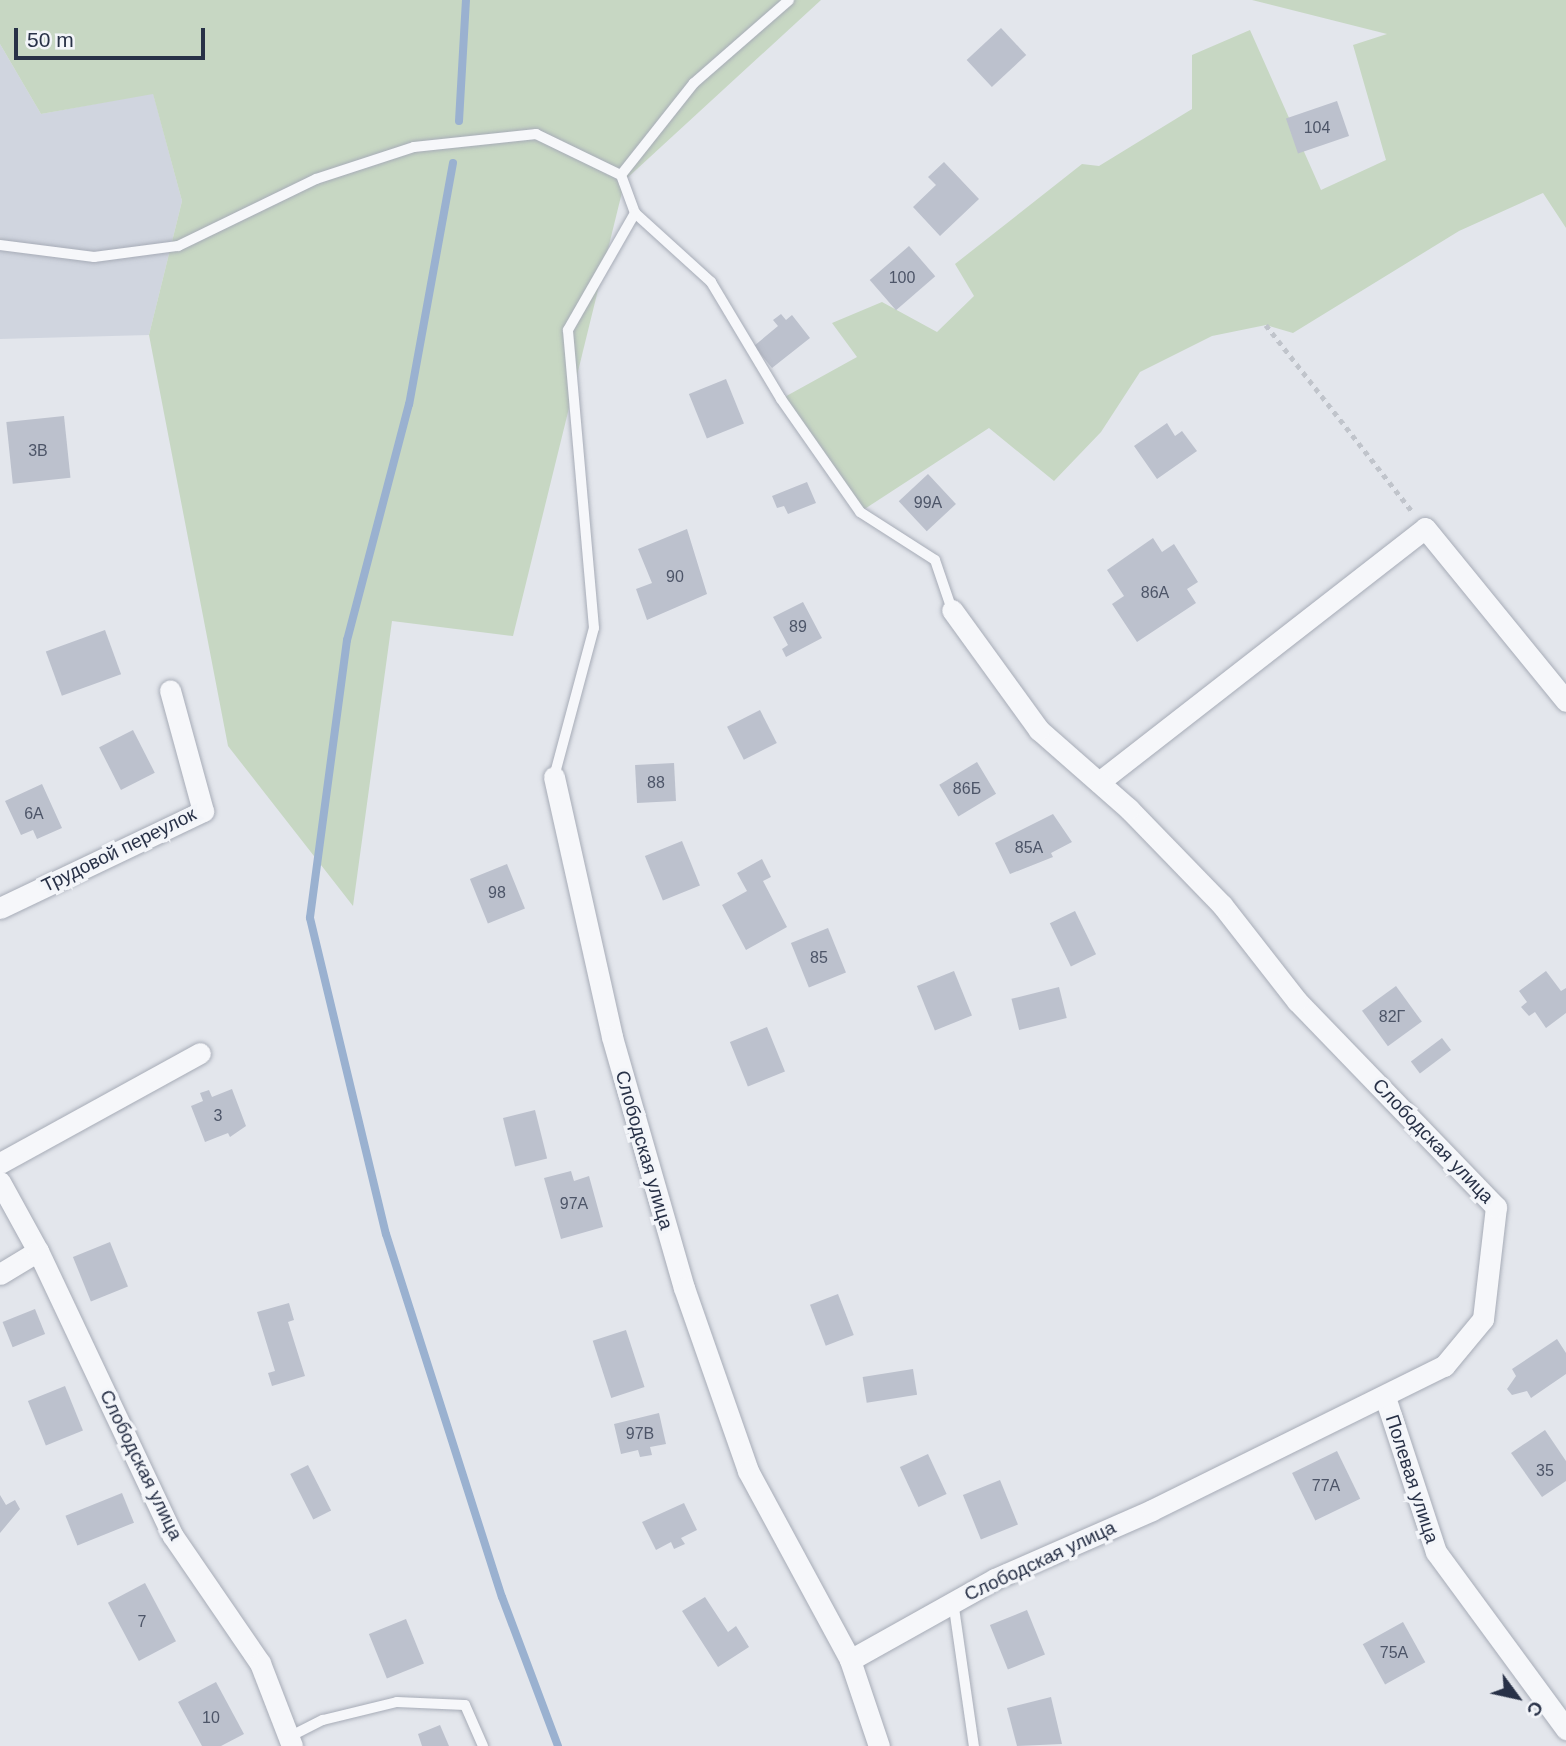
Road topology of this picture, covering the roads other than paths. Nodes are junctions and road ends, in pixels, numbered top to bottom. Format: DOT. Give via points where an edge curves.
graph roads {
  1 [pos="789,0"];
  2 [pos="621,175"];
  3 [pos="635,214"];
  4 [pos="0,245"];
  5 [pos="951,610"];
  6 [pos="170,690"];
  7 [pos="1566,701"];
  8 [pos="554,777"];
  9 [pos="1099,782"];
  10 [pos="0,908"];
  11 [pos="200,1054"];
  12 [pos="0,1163"];
  13 [pos="0,1182"];
  14 [pos="37,1251"];
  15 [pos="0,1274"];
  16 [pos="1385,1397"];
  17 [pos="953,1601"];
  18 [pos="850,1660"];
  19 [pos="1566,1729"];
  20 [pos="291,1742"];
  21 [pos="483,1746"];
  22 [pos="879,1746"];
  23 [pos="974,1746"];
  1 -- 2 [label="lane" via="694,83"];
  2 -- 3 [label="lane"];
  2 -- 4 [label="lane" via="536,134 427,145 316,180 178,246 94,257"];
  3 -- 5 [label="lane" via="711,282 781,400 860,512 935,560"];
  3 -- 8 [label="lane" via="568,330 594,628"];
  5 -- 9 [label="street, Слободская улица" via="1039,730"];
  6 -- 10 [label="street, Трудовой переулок" via="203,811"];
  7 -- 9 [label="street" via="1425,528"];
  8 -- 18 [label="street, Слободская улица" via="612,1037 684,1287 748,1471"];
  9 -- 16 [label="street, Слободская улица" via="1222,905 1297,1001 1496,1207 1483,1319 1444,1366"];
  11 -- 12 [label="street"];
  13 -- 14 [label="street"];
  14 -- 15 [label="street"];
  14 -- 20 [label="street, Слободская улица" via="173,1536 260,1663"];
  16 -- 17 [label="street, Слободская улица"];
  16 -- 19 [label="street, Полевая улица" via="1436,1552"];
  17 -- 18 [label="street, Слободская улица"];
  17 -- 23 [label="lane"];
  18 -- 22 [label="street, Слободская улица"];
  20 -- 21 [label="lane" via="323,1720 397,1702 465,1705"];
}
